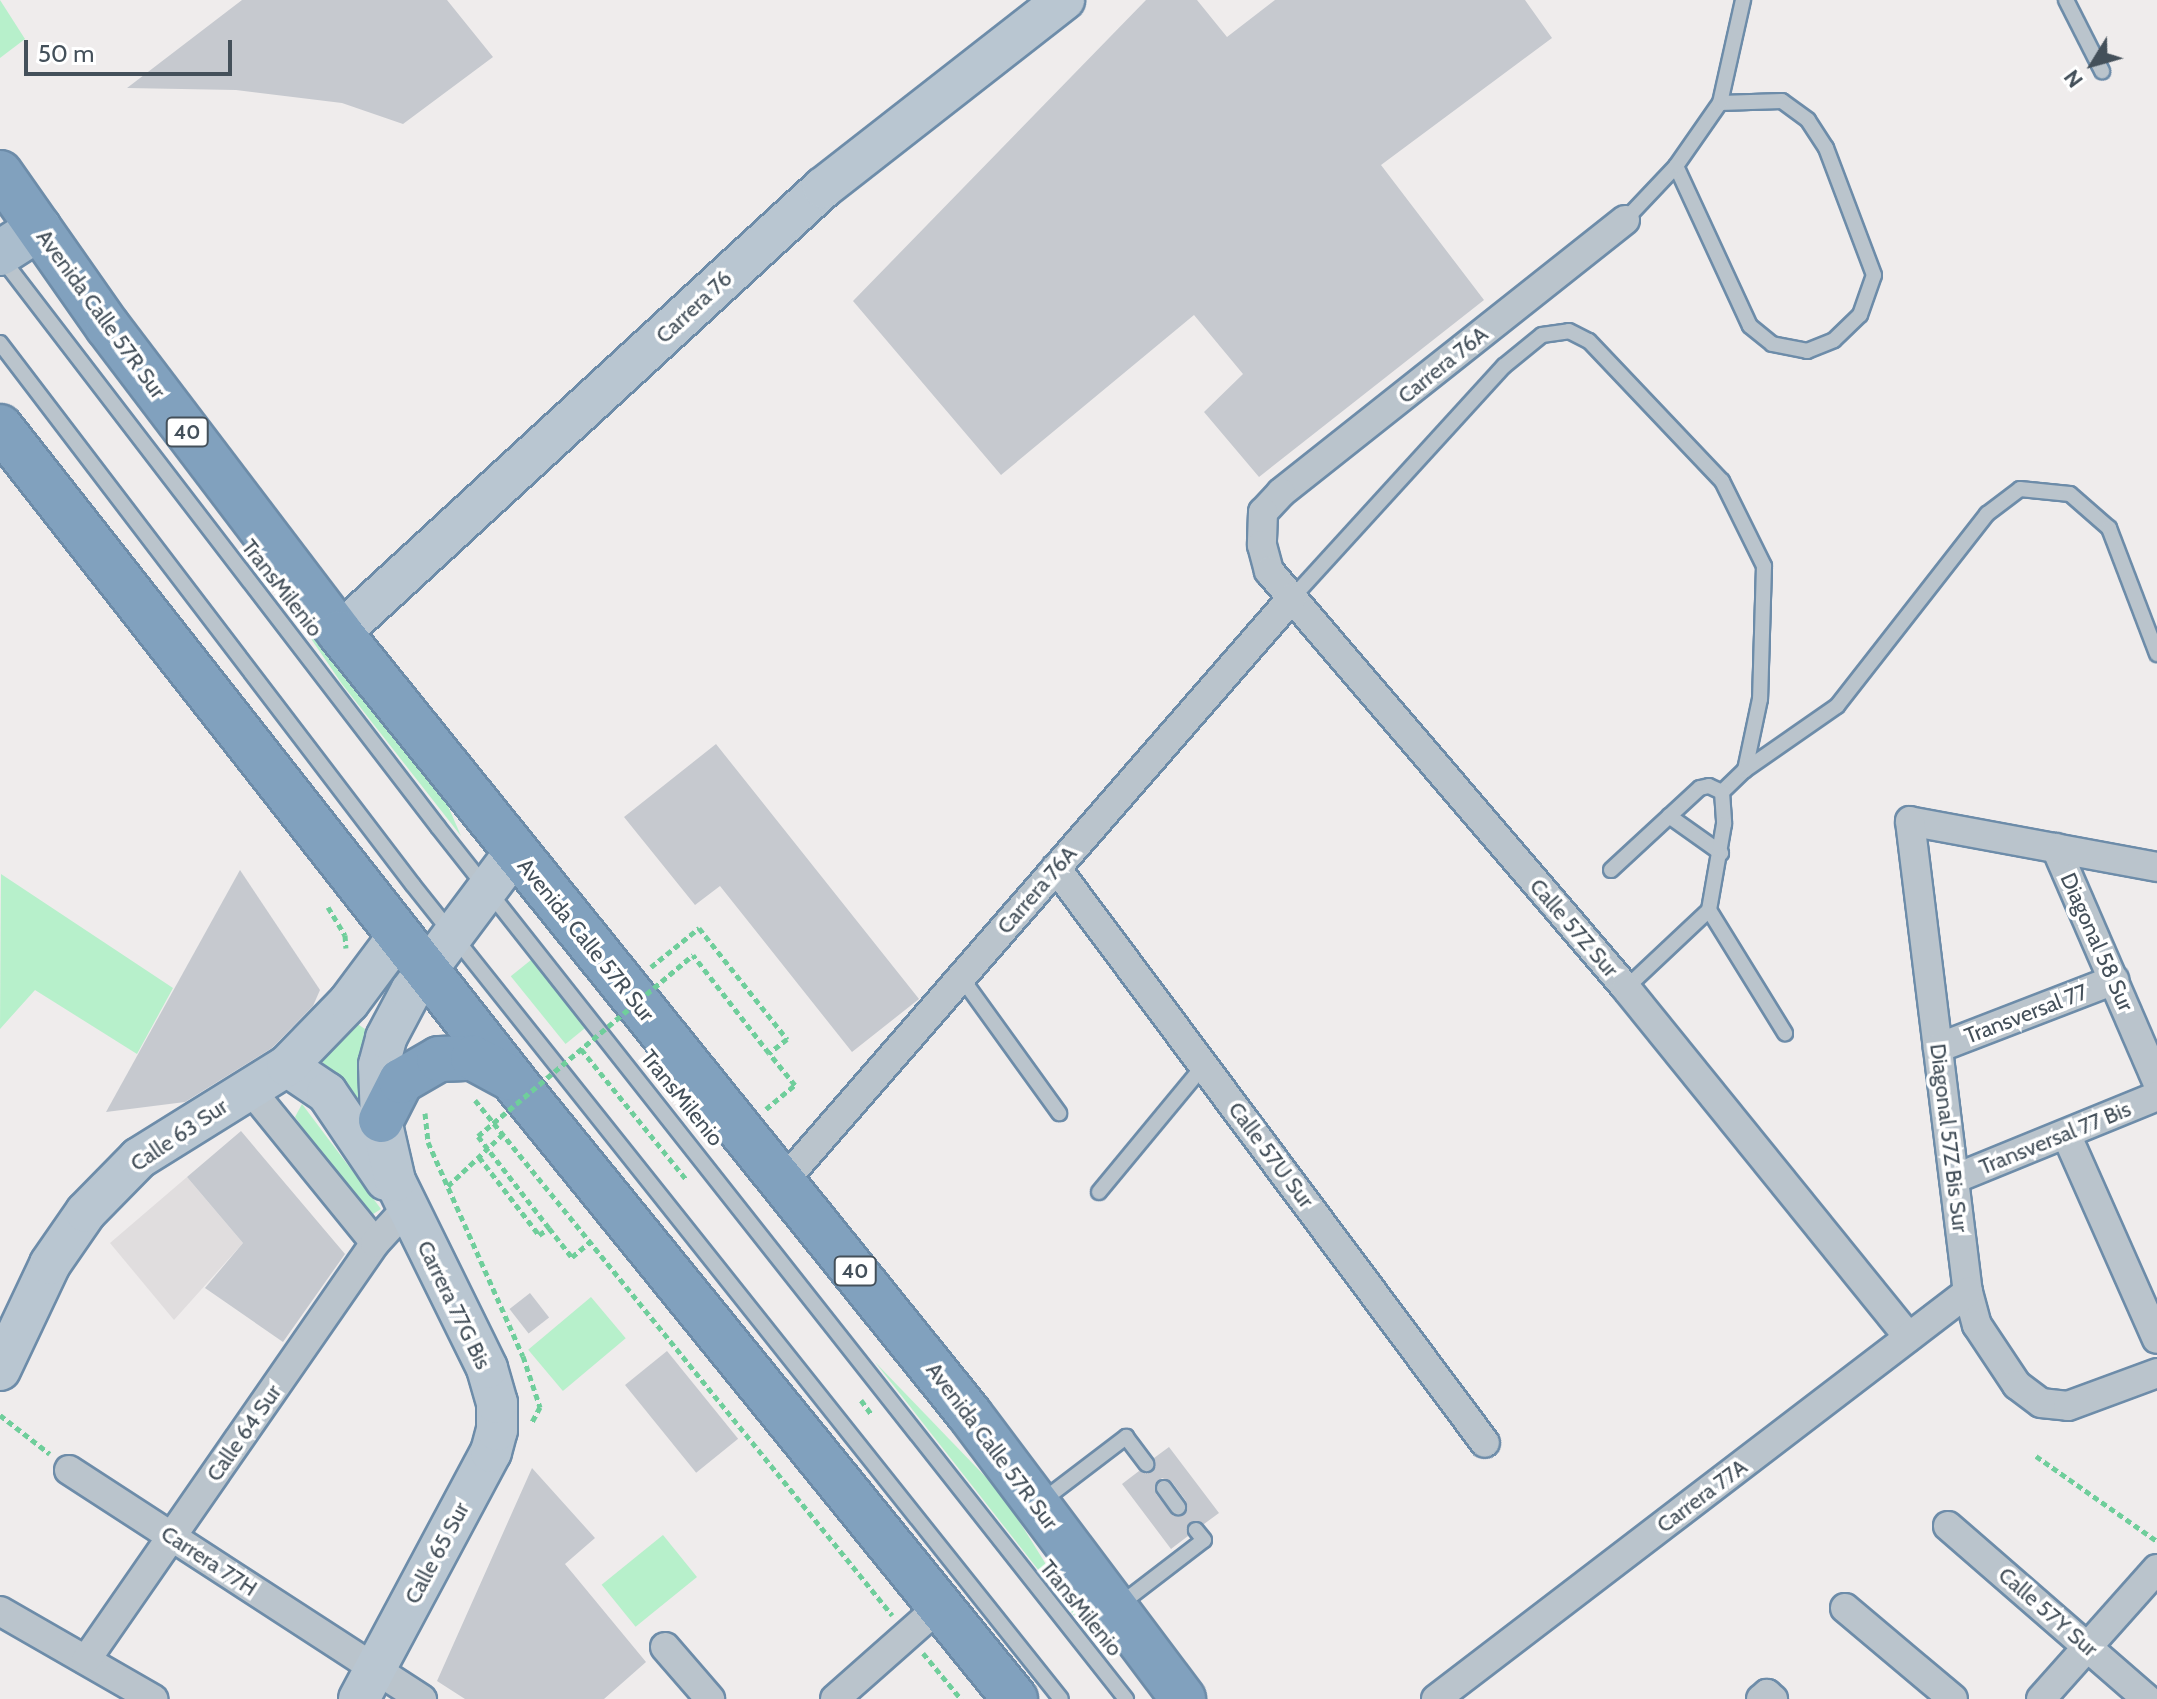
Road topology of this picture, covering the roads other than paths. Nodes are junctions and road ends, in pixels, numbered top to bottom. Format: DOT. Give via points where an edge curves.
graph roads {
  1 [pos="1064,0"];
  2 [pos="1743,0"];
  3 [pos="2066,0"];
  4 [pos="2102,71"];
  5 [pos="1720,103"];
  6 [pos="1676,166"];
  7 [pos="0,173"];
  8 [pos="1625,220"];
  9 [pos="39,228"];
  10 [pos="0,255"];
  11 [pos="0,343"];
  12 [pos="0,427"];
  13 [pos="18,462"];
  14 [pos="1263,512"];
  15 [pos="1292,598"];
  16 [pos="340,633"];
  17 [pos="2157,654"];
  18 [pos="1745,770"];
  19 [pos="1722,792"];
  20 [pos="1669,816"];
  21 [pos="2056,848"];
  22 [pos="515,852"];
  23 [pos="1721,853"];
  24 [pos="2157,867"];
  25 [pos="1056,868"];
  26 [pos="1611,870"];
  27 [pos="488,890"];
  28 [pos="1709,910"];
  29 [pos="399,935"];
  30 [pos="455,935"];
  31 [pos="428,972"];
  32 [pos="961,977"];
  33 [pos="2114,980"];
  34 [pos="1626,988"];
  35 [pos="1785,1033"];
  36 [pos="1938,1048"];
  37 [pos="1204,1065"];
  38 [pos="287,1066"];
  39 [pos="2157,1081"];
  40 [pos="516,1084"];
  41 [pos="250,1089"];
  42 [pos="2157,1096"];
  43 [pos="1059,1113"];
  44 [pos="381,1120"];
  45 [pos="2066,1134"];
  46 [pos="1954,1179"];
  47 [pos="783,1182"];
  48 [pos="1099,1192"];
  49 [pos="406,1209"];
  50 [pos="375,1243"];
  51 [pos="1968,1292"];
  52 [pos="1909,1337"];
  53 [pos="2157,1339"];
  54 [pos="0,1370"];
  55 [pos="2157,1373"];
  56 [pos="497,1403"];
  57 [pos="1485,1443"];
  58 [pos="1146,1464"];
  59 [pos="69,1470"];
  60 [pos="1164,1488"];
  61 [pos="1038,1504"];
  62 [pos="1178,1507"];
  63 [pos="1948,1526"];
  64 [pos="1196,1530"];
  65 [pos="172,1537"];
  66 [pos="2157,1569"];
  67 [pos="940,1606"];
  68 [pos="1845,1608"];
  69 [pos="1114,1609"];
  70 [pos="0,1611"];
  71 [pos="665,1647"];
  72 [pos="2088,1647"];
  73 [pos="86,1660"];
  74 [pos="367,1684"];
  75 [pos="153,1699"];
  76 [pos="422,1699"];
  77 [pos="710,1699"];
  78 [pos="835,1699"];
  79 [pos="1015,1699"];
  80 [pos="1061,1699"];
  81 [pos="1126,1699"];
  82 [pos="1183,1699"];
  83 [pos="1436,1699"];
  84 [pos="1953,1699"];
  85 [pos="2041,1699"];
  86 [pos="2147,1699"];
  1 -- 16 [label="main road, Carrera 76" via="823,188"];
  2 -- 5 [label="lane"];
  3 -- 4 [label="lane"];
  5 -- 6 [label="lane"];
  5 -- 6 [label="lane" via="1782,101 1808,120 1826,148 1874,275 1860,315 1834,340 1807,351 1772,344 1750,326"];
  6 -- 8 [label="lane"];
  7 -- 9 [label="highway, Avenida Calle 57R Sur / 40"];
  8 -- 14 [label="street, Carrera 76A"];
  9 -- 10 [label="main road"];
  9 -- 16 [label="highway, Avenida Calle 57R Sur / 40"];
  10 -- 27 [label="lane, TransMilenio"];
  11 -- 30 [label="lane"];
  12 -- 13 [label="highway"];
  13 -- 29 [label="highway"];
  14 -- 15 [label="street, Calle 57Z Sur" via="1262,545 1269,571"];
  15 -- 18 [label="lane" via="1504,366 1542,335 1569,331 1589,341 1722,481 1764,566 1760,699"];
  15 -- 25 [label="street, Carrera 76A"];
  15 -- 34 [label="street, Calle 57Z Sur"];
  16 -- 22 [label="highway, Avenida Calle 57R Sur / 40"];
  17 -- 18 [label="lane" via="2109,528 2070,494 2020,489 1987,514 1837,706"];
  18 -- 19 [label="lane"];
  19 -- 20 [label="lane" via="1700,788"];
  19 -- 23 [label="lane" via="1726,811"];
  20 -- 23 [label="lane"];
  20 -- 26 [label="lane"];
  21 -- 24 [label="street"];
  21 -- 33 [label="street, Diagonal 58 Sur"];
  21 -- 36 [label="street, Diagonal 57Z Bis Sur" via="1910,821"];
  22 -- 27 [label="main road"];
  22 -- 47 [label="highway, Avenida Calle 57R Sur / 40"];
  23 -- 28 [label="lane"];
  25 -- 32 [label="street, Carrera 76A"];
  25 -- 37 [label="street, Calle 57U Sur"];
  27 -- 30 [label="main road"];
  27 -- 81 [label="lane, TransMilenio"];
  28 -- 34 [label="lane"];
  28 -- 35 [label="lane"];
  29 -- 31 [label="highway"];
  29 -- 38 [label="main road, Calle 63 Sur" via="349,1002"];
  30 -- 31 [label="main road"];
  30 -- 80 [label="lane"];
  31 -- 40 [label="highway"];
  31 -- 44 [label="main road" via="411,991 386,1038 378,1092"];
  32 -- 43 [label="lane"];
  32 -- 47 [label="street, Carrera 76A"];
  33 -- 36 [label="street, Transversal 77"];
  33 -- 39 [label="street, Diagonal 58 Sur"];
  34 -- 52 [label="street, Calle 57Z Sur"];
  36 -- 46 [label="street, Diagonal 57Z Bis Sur"];
  37 -- 48 [label="lane"];
  37 -- 57 [label="street, Calle 57U Sur"];
  38 -- 41 [label="main road, Calle 63 Sur"];
  38 -- 49 [label="main road" via="327,1093"];
  40 -- 44 [label="highway" via="473,1058 439,1059 401,1081"];
  40 -- 67 [label="highway"];
  41 -- 50 [label="street"];
  41 -- 54 [label="main road, Calle 63 Sur" via="139,1158 86,1212 50,1264"];
  42 -- 45 [label="street, Transversal 77 Bis"];
  44 -- 49 [label="main road"];
  45 -- 46 [label="street, Transversal 77 Bis"];
  45 -- 53 [label="street"];
  46 -- 51 [label="street, Diagonal 57Z Bis Sur"];
  47 -- 61 [label="highway, Avenida Calle 57R Sur / 40"];
  49 -- 50 [label="street, Calle 64 Sur"];
  49 -- 56 [label="main road, Carrera 77G Bis" via="487,1368"];
  50 -- 65 [label="street, Calle 64 Sur"];
  51 -- 52 [label="street, Carrera 77A"];
  51 -- 55 [label="street, Diagonal 57Z Bis Sur" via="1991,1352 2017,1385 2041,1403 2068,1406"];
  52 -- 83 [label="street, Carrera 77A"];
  56 -- 74 [label="main road, Calle 65 Sur" via="491,1452"];
  58 -- 61 [label="lane" via="1126,1437"];
  59 -- 65 [label="street, Carrera 77H"];
  60 -- 62 [label="lane"];
  61 -- 69 [label="highway, Avenida Calle 57R Sur / 40"];
  63 -- 72 [label="street, Calle 57Y Sur"];
  64 -- 69 [label="lane" via="1204,1540"];
  65 -- 73 [label="street, Calle 64 Sur"];
  65 -- 74 [label="street, Carrera 77H"];
  66 -- 72 [label="street"];
  67 -- 78 [label="street"];
  67 -- 79 [label="highway"];
  68 -- 84 [label="street"];
  69 -- 82 [label="highway, Avenida Calle 57R Sur / 40"];
  70 -- 73 [label="street"];
  71 -- 77 [label="street"];
  72 -- 85 [label="street"];
  72 -- 86 [label="street, Calle 57Y Sur"];
  73 -- 75 [label="street"];
  74 -- 76 [label="street, Carrera 77H"];
}
